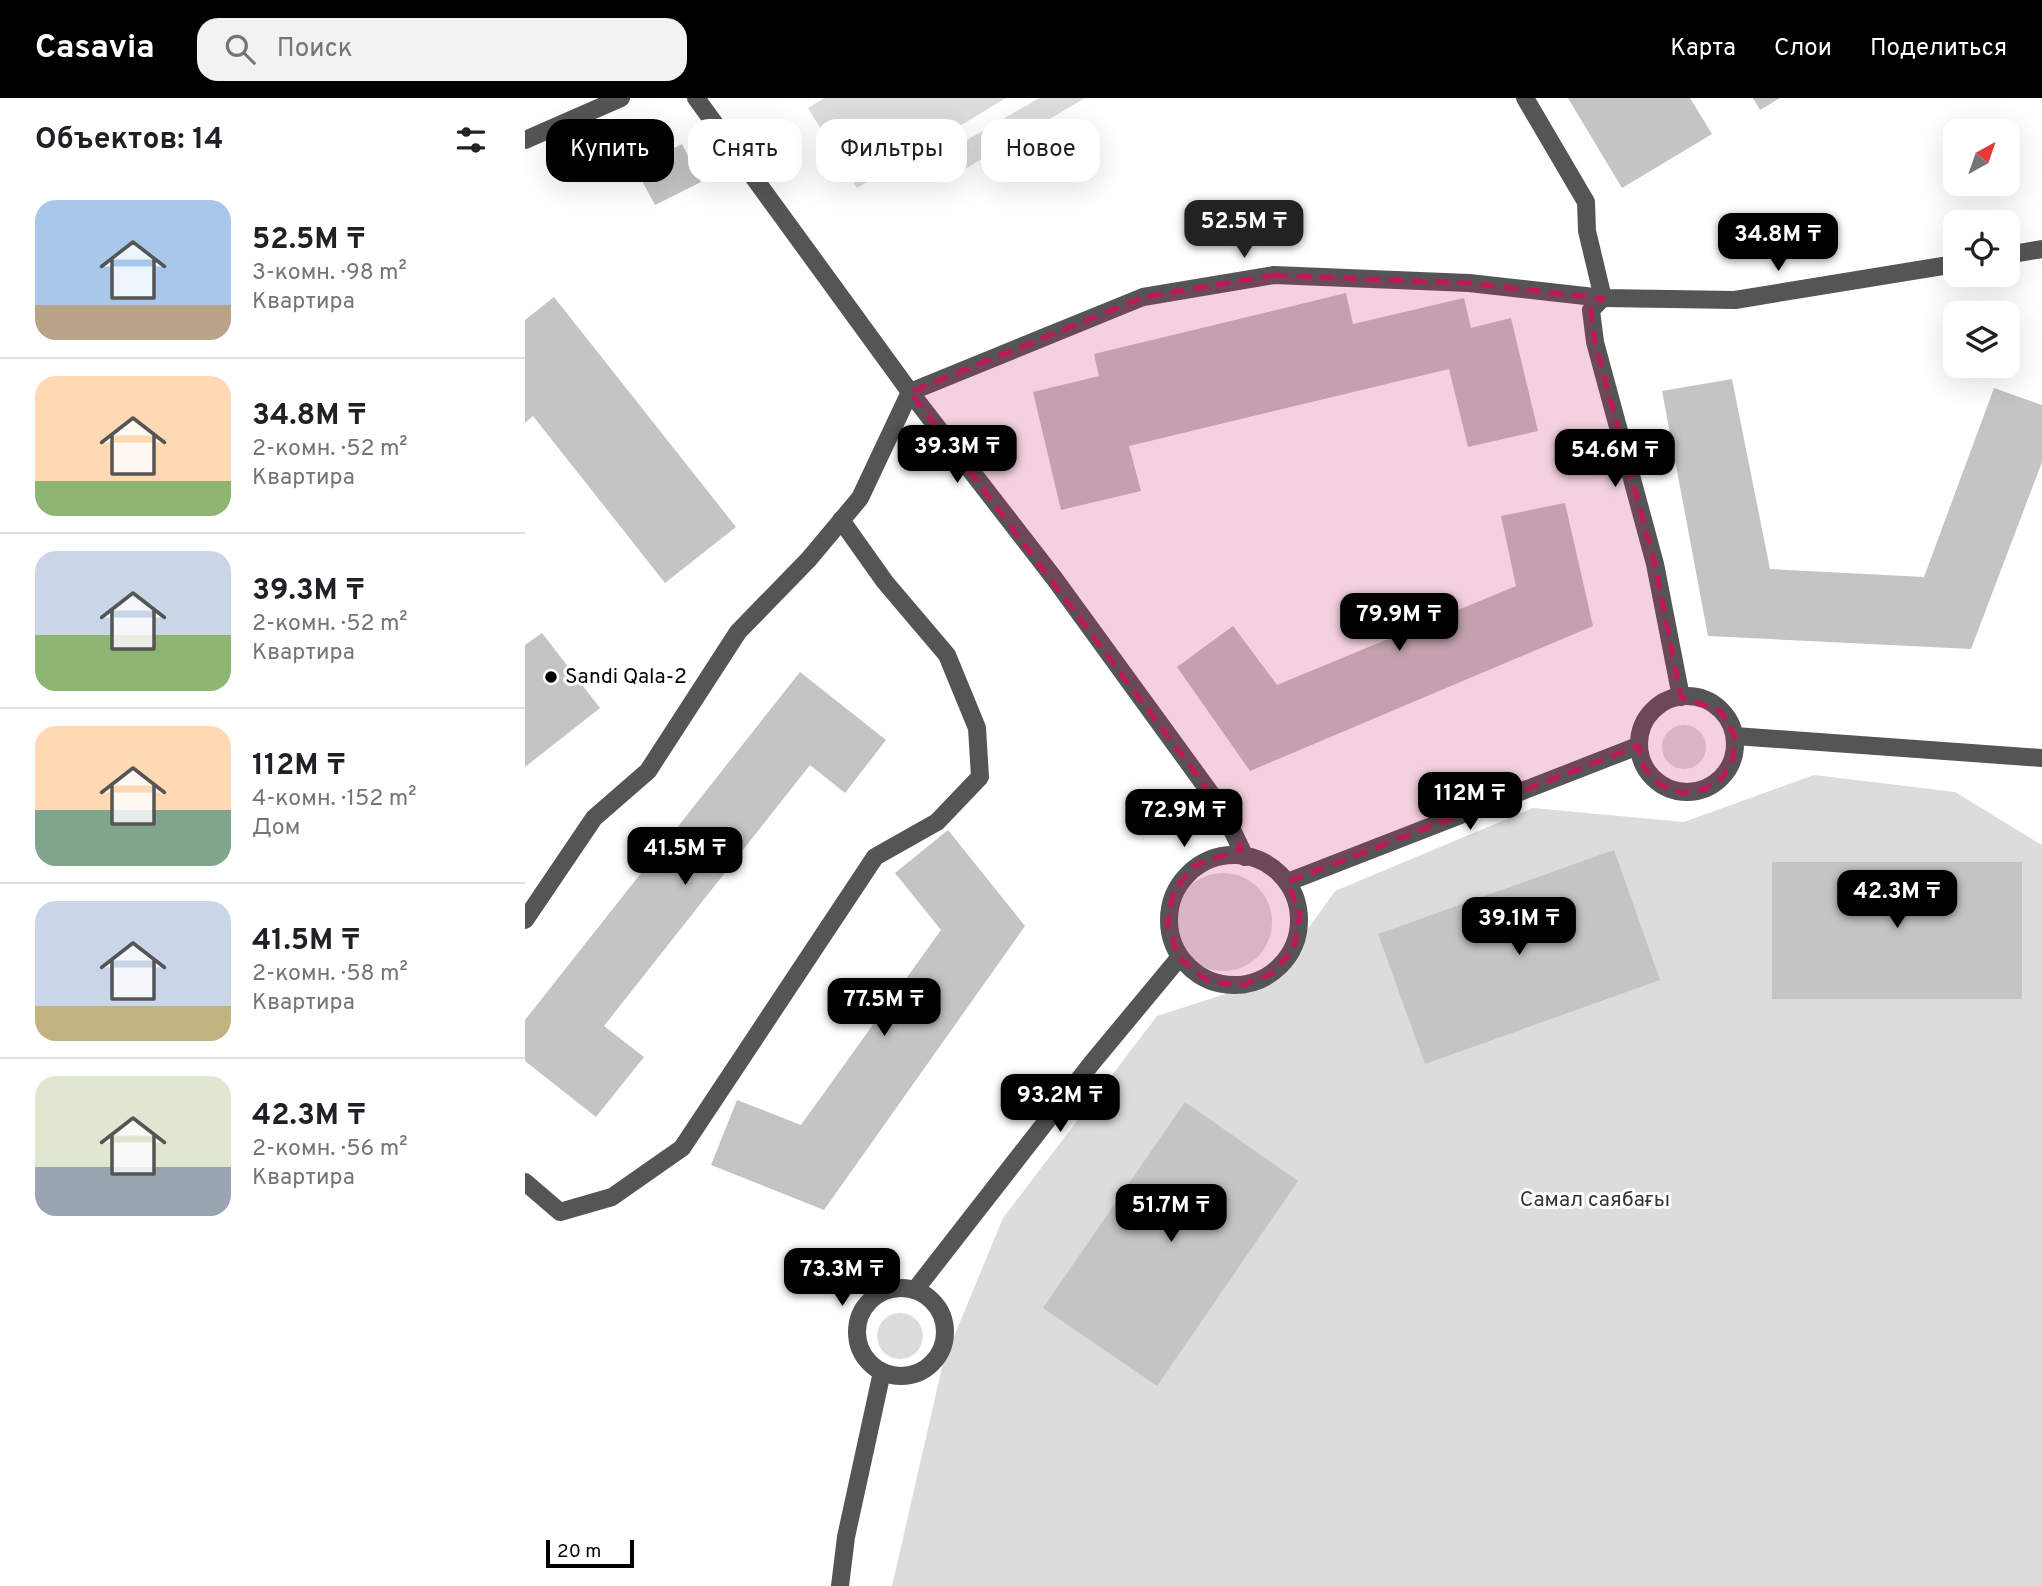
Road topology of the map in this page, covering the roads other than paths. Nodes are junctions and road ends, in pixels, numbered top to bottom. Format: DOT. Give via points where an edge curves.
graph roads {
  1 [pos="621,98"];
  2 [pos="696,98"];
  3 [pos="1525,98"];
  4 [pos="525,140"];
  5 [pos="2042,249"];
  6 [pos="2020,253"];
  7 [pos="1943,266"];
  8 [pos="1603,298"];
  9 [pos="910,393"];
  10 [pos="841,520"];
  11 [pos="1681,696"];
  12 [pos="1735,736"];
  13 [pos="1639,746"];
  14 [pos="2042,758"];
  15 [pos="1245,856"];
  16 [pos="1288,882"];
  17 [pos="525,920"];
  18 [pos="1179,958"];
  19 [pos="525,1182"];
  20 [pos="915,1290"];
  21 [pos="882,1372"];
  22 [pos="840,1586"];
  1 -- 4 [label="street"];
  2 -- 9 [label="street"];
  3 -- 8 [label="street" via="1586,202 1587,231"];
  5 -- 6 [label="street"];
  7 -- 8 [label="street" via="1735,300"];
  8 -- 9 [label="street" via="1469,283 1274,275 1143,297"];
  8 -- 11 [label="street" via="1591,310 1595,342 1655,564"];
  9 -- 10 [label="street" via="860,498"];
  9 -- 15 [label="street" via="1054,578 1222,809"];
  10 -- 17 [label="street" via="810,559 738,632 648,771 594,818"];
  10 -- 19 [label="street" via="885,582 947,655 978,728 980,777 937,822 875,857 682,1148 612,1197 560,1212"];
  11 -- 12 [label="street" via="1710,702 1730,722"];
  11 -- 13 [label="street" via="1655,708 1640,732"];
  12 -- 13 [label="street" via="1733,759 1722,779 1703,790 1681,793 1660,785 1644,768"];
  12 -- 14 [label="street"];
  13 -- 16 [label="street"];
  15 -- 16 [label="street" via="1262,859"];
  15 -- 18 [label="street" via="1228,853 1195,865 1173,891 1167,925"];
  16 -- 18 [label="street" via="1300,914 1294,948 1272,974 1240,986 1206,980"];
  18 -- 20 [label="street"];
  20 -- 21 [label="street" via="893,1288 873,1298 860,1315 857,1338 865,1358"];
  20 -- 21 [label="street" via="935,1303 945,1325 943,1349 929,1368 906,1377"];
  21 -- 22 [label="street" via="846,1537"];
}
